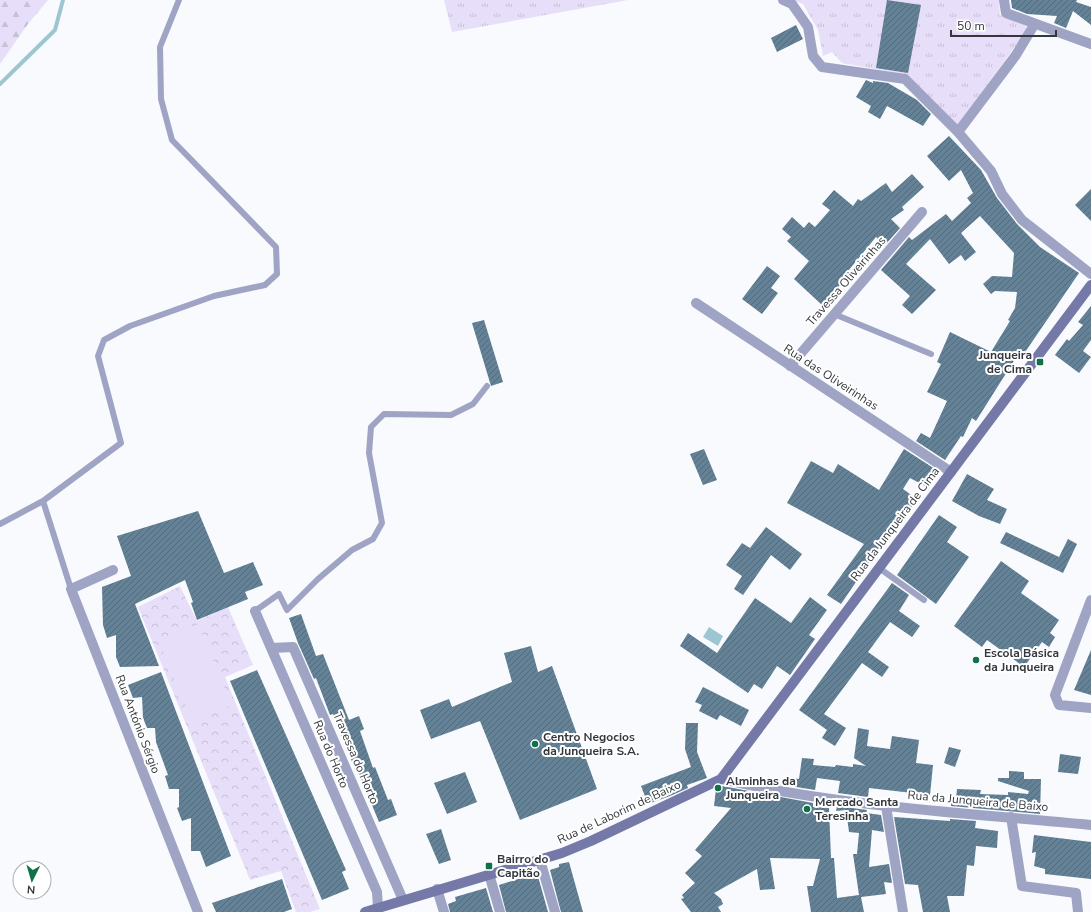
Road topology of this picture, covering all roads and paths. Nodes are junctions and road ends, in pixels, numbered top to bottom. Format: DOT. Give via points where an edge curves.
graph roads {
  1 [pos="179,0"];
  2 [pos="783,0"];
  3 [pos="1004,0"];
  4 [pos="1034,25"];
  5 [pos="1091,44"];
  6 [pos="958,132"];
  7 [pos="922,212"];
  8 [pos="1091,274"];
  9 [pos="1091,285"];
  10 [pos="696,303"];
  11 [pos="834,314"];
  12 [pos="932,354"];
  13 [pos="790,366"];
  14 [pos="487,386"];
  15 [pos="951,472"];
  16 [pos="42,501"];
  17 [pos="0,524"];
  18 [pos="879,568"];
  19 [pos="113,570"];
  20 [pos="71,589"];
  21 [pos="924,600"];
  22 [pos="1091,600"];
  23 [pos="255,611"];
  24 [pos="271,648"];
  25 [pos="1091,708"];
  26 [pos="721,779"];
  27 [pos="886,806"];
  28 [pos="1011,817"];
  29 [pos="1091,825"];
  30 [pos="540,860"];
  31 [pos="489,874"];
  32 [pos="437,889"];
  33 [pos="403,900"];
  34 [pos="378,908"];
  35 [pos="198,912"];
  36 [pos="364,912"];
  37 [pos="444,912"];
  38 [pos="500,912"];
  39 [pos="555,912"];
  40 [pos="903,912"];
  41 [pos="1078,912"];
  1 -- 16 [label="lane" via="160,47 161,99 172,140 276,247 277,274 265,285 214,296 130,326 104,340 98,356 121,443"];
  2 -- 6 [label="street" via="792,4 808,26 813,56 822,66 904,79"];
  3 -- 4 [label="street" via="1006,13"];
  4 -- 5 [label="street"];
  4 -- 6 [label="street" via="1016,55"];
  6 -- 8 [label="street" via="991,171 1002,194 1022,220"];
  7 -- 11 [label="street, Travessa Oliveirinhas"];
  9 -- 15 [label="main road, Rua da Junqueira de Cima"];
  10 -- 13 [label="street, Rua das Oliveirinhas"];
  11 -- 12 [label="lane"];
  11 -- 13 [label="street, Travessa Oliveirinhas"];
  13 -- 15 [label="street, Rua das Oliveirinhas"];
  14 -- 23 [label="lane" via="473,404 451,415 384,414 371,427 369,453 382,523 373,539 352,550 287,610 279,594"];
  15 -- 18 [label="main road, Rua da Junqueira de Cima"];
  16 -- 17 [label="lane"];
  16 -- 20 [label="lane"];
  18 -- 21 [label="lane"];
  18 -- 26 [label="main road, Rua da Junqueira de Cima"];
  19 -- 20 [label="street"];
  20 -- 35 [label="street, Rua António Sérgio"];
  22 -- 25 [label="street" via="1055,695 1059,705"];
  23 -- 24 [label="street, Rua do Horto"];
  24 -- 33 [label="street, Travessa do Horto" via="293,647"];
  24 -- 34 [label="street, Rua do Horto" via="377,892"];
  26 -- 27 [label="street, Rua da Junqueira de Baixo" via="795,795"];
  26 -- 30 [label="main road, Rua de Laborim de Baixo" via="591,841"];
  27 -- 28 [label="street, Rua da Junqueira de Baixo"];
  27 -- 40 [label="street"];
  28 -- 29 [label="street, Rua da Junqueira de Baixo"];
  28 -- 41 [label="street" via="1022,886 1076,893"];
  30 -- 31 [label="main road, Rua de Laborim de Baixo"];
  30 -- 39 [label="street"];
  31 -- 32 [label="main road, Rua de Laborim de Baixo"];
  31 -- 38 [label="street"];
  32 -- 33 [label="main road, Rua de Laborim de Baixo"];
  32 -- 37 [label="street"];
  33 -- 34 [label="main road, Rua de Laborim de Baixo"];
  34 -- 36 [label="main road, Rua de Laborim de Baixo"];
}
